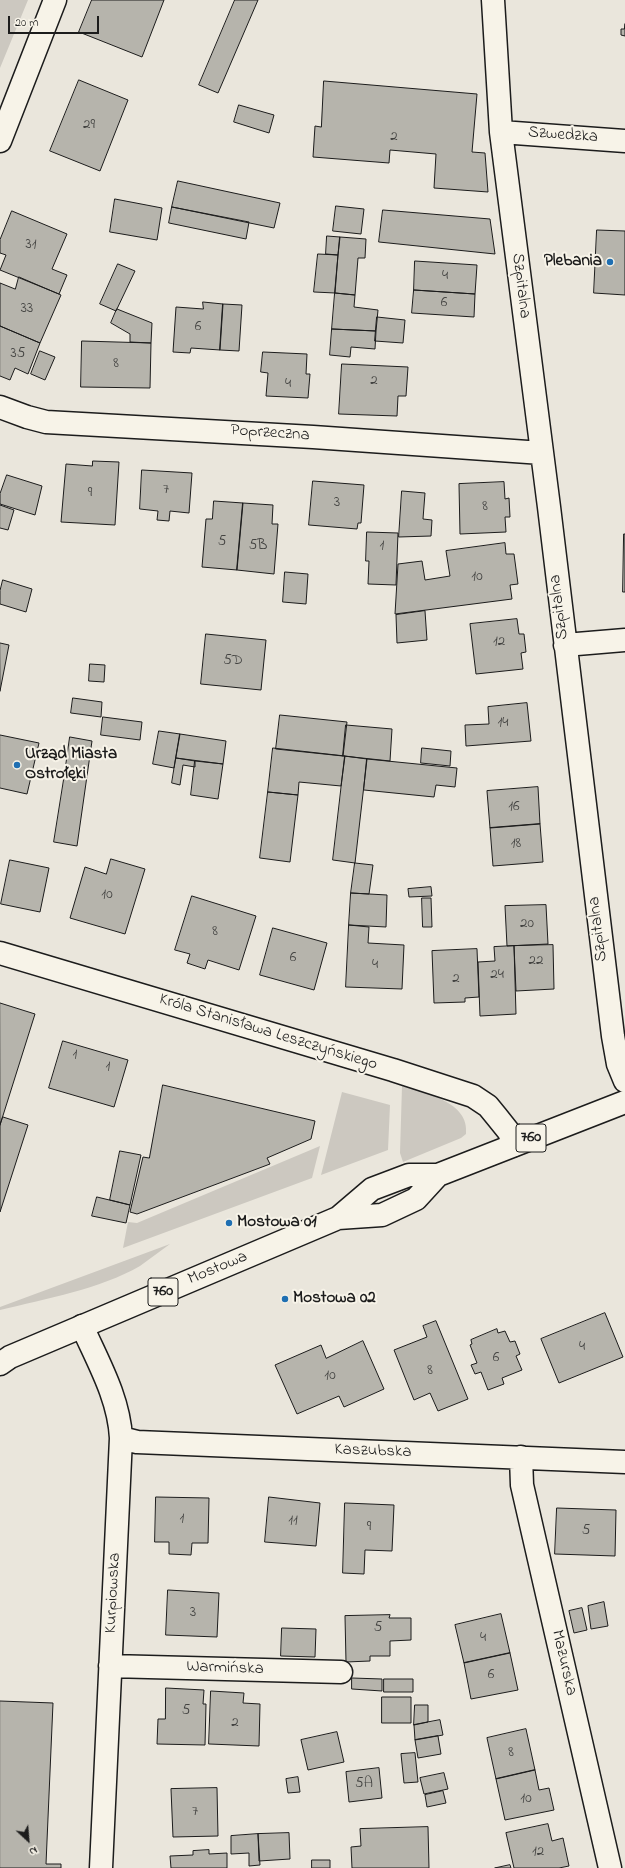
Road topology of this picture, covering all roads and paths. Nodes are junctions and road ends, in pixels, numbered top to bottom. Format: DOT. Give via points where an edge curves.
graph roads {
  1 [pos="55,0"];
  2 [pos="493,0"];
  3 [pos="501,132"];
  4 [pos="0,141"];
  5 [pos="625,141"];
  6 [pos="0,407"];
  7 [pos="542,453"];
  8 [pos="625,640"];
  9 [pos="565,645"];
  10 [pos="0,953"];
  11 [pos="625,1081"];
  12 [pos="625,1102"];
  13 [pos="514,1145"];
  14 [pos="82,1326"];
  15 [pos="3,1360"];
  16 [pos="122,1438"];
  17 [pos="521,1457"];
  18 [pos="625,1462"];
  19 [pos="110,1666"];
  20 [pos="341,1672"];
  21 [pos="100,1868"];
  22 [pos="610,1868"];
  1 -- 4 [label="street"];
  2 -- 3 [label="street, Szpitalna"];
  3 -- 5 [label="street, Szwedzka"];
  3 -- 7 [label="street, Szpitalna"];
  6 -- 7 [label="street, Poprzeczna" via="46,422"];
  7 -- 9 [label="street, Szpitalna"];
  8 -- 9 [label="street"];
  9 -- 11 [label="street, Szpitalna" via="612,1036 618,1064"];
  10 -- 13 [label="street, Króla Stanisława Leszczyńskiego" via="473,1096 498,1116"];
  12 -- 13 [label="street, Mostowa / 760"];
  13 -- 14 [label="street, Mostowa / 760" via="438,1175 416,1199 382,1214 338,1218"];
  14 -- 15 [label="street, Mostowa / 760"];
  14 -- 16 [label="street, Kurpiowska" via="112,1394"];
  16 -- 17 [label="street, Kaszubska" via="137,1442"];
  16 -- 19 [label="street, Kurpiowska"];
  17 -- 18 [label="street, Kaszubska"];
  17 -- 22 [label="street, Mazurska" via="522,1485"];
  19 -- 20 [label="street, Warmińska"];
  19 -- 21 [label="street, Kurpiowska"];
}
